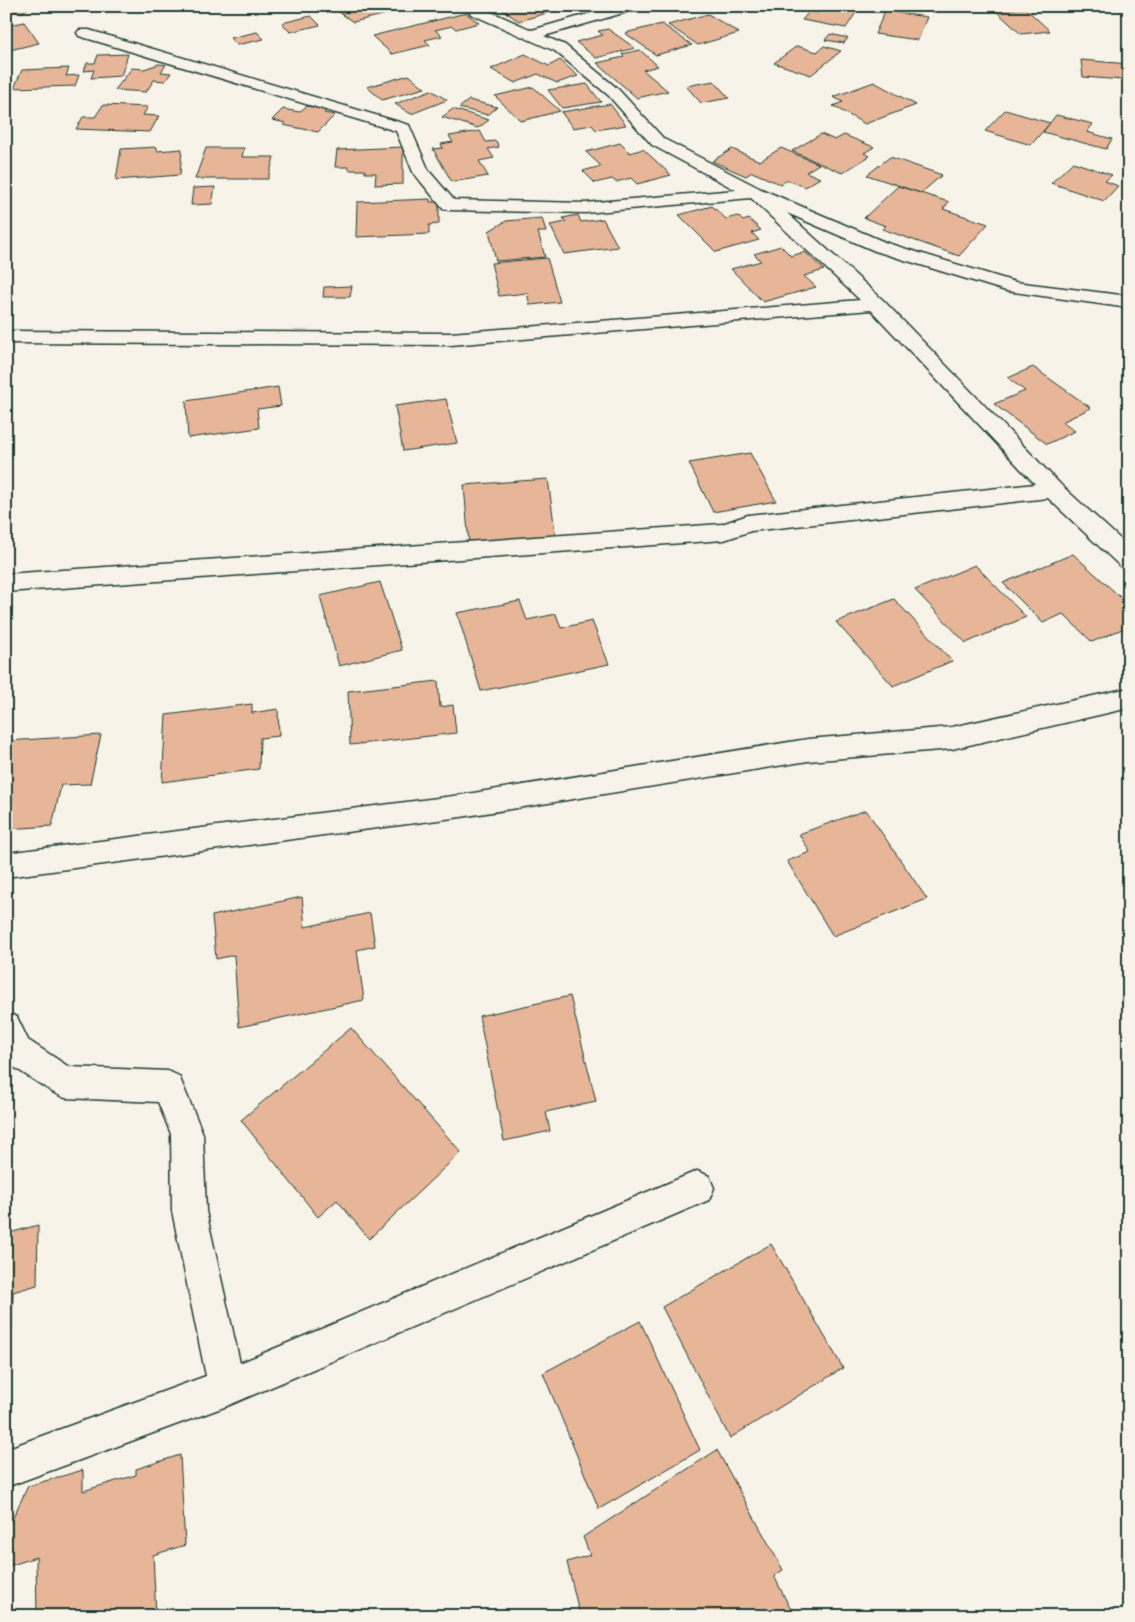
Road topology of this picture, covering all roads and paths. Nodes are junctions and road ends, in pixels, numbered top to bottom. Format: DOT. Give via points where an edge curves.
graph roads {
  1 [pos="470,6"];
  2 [pos="632,6"];
  3 [pos="84,33"];
  4 [pos="531,35"];
  5 [pos="755,193"];
  6 [pos="1129,302"];
  7 [pos="876,304"];
  8 [pos="6,338"];
  9 [pos="1053,490"];
  10 [pos="1129,561"];
  11 [pos="6,584"];
  12 [pos="1129,698"];
  13 [pos="6,865"];
  14 [pos="6,1026"];
  15 [pos="697,1188"];
  16 [pos="227,1387"];
  17 [pos="6,1468"];
  1 -- 4 [label="street"];
  2 -- 4 [label="street"];
  3 -- 5 [label="street" via="403,128 421,172 449,205 585,208"];
  4 -- 5 [label="street" via="560,48 598,79 658,142"];
  5 -- 6 [label="street" via="881,247 1013,287"];
  5 -- 7 [label="street"];
  7 -- 8 [label="street" via="451,339"];
  7 -- 9 [label="street"];
  9 -- 10 [label="street"];
  9 -- 11 [label="street" via="748,523 724,532"];
  12 -- 13 [label="street" via="952,738 808,750 461,806"];
  14 -- 16 [label="street" via="17,1051 64,1082 168,1087 187,1134 189,1211"];
  15 -- 16 [label="street"];
  16 -- 17 [label="street"];
}
